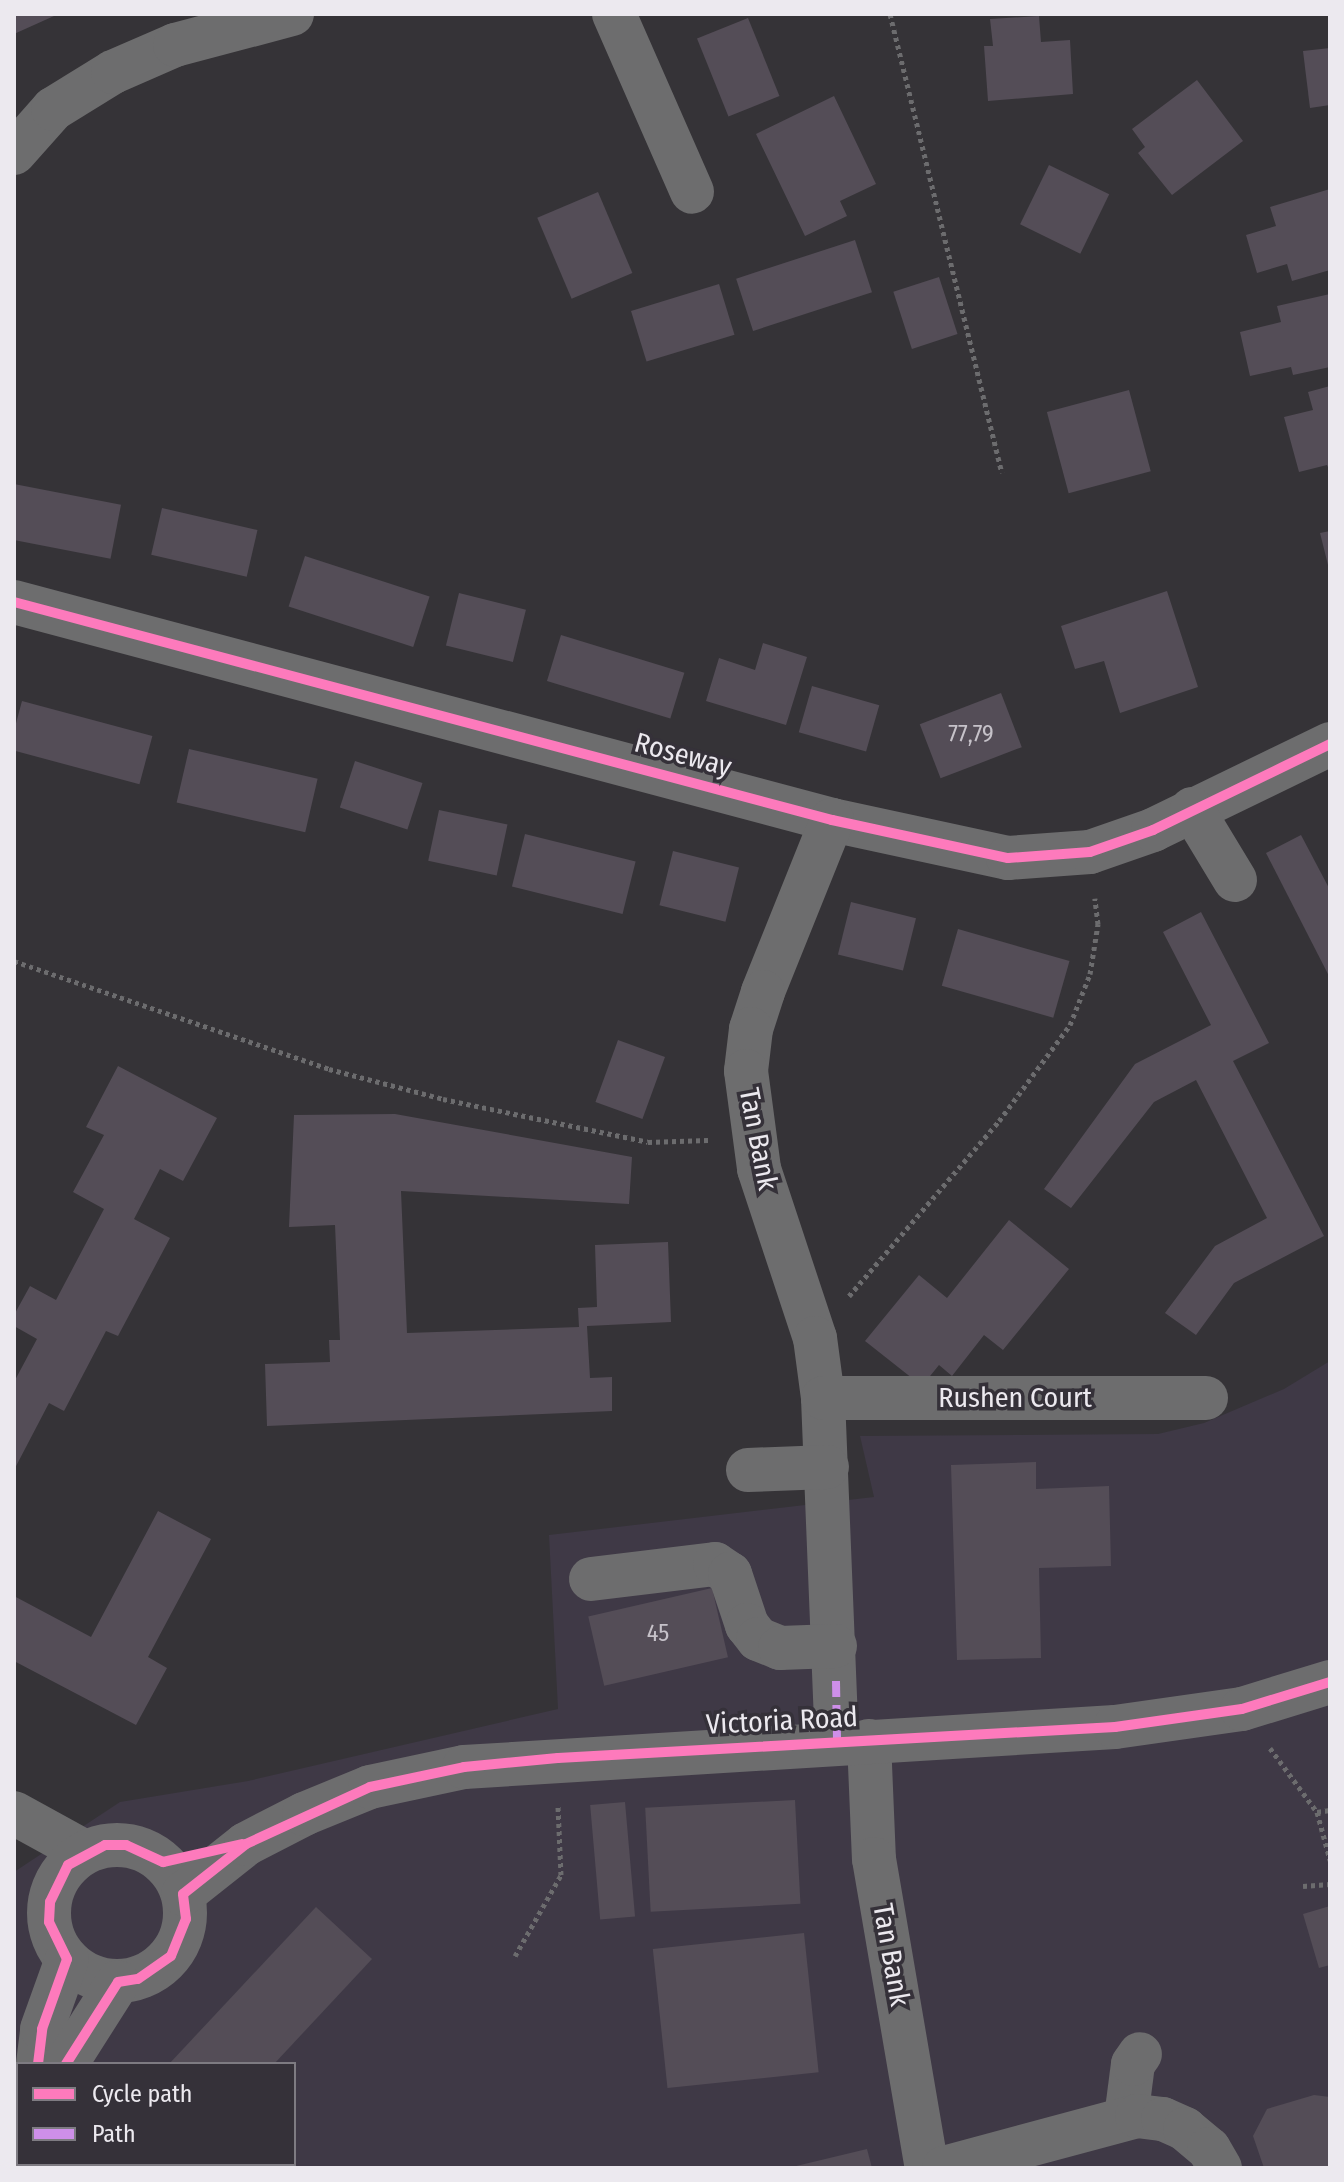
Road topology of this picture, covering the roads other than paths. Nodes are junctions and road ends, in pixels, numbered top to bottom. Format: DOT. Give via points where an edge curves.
graph roads {
  1 [pos="292,14"];
  2 [pos="614,14"];
  3 [pos="14,153"];
  4 [pos="692,192"];
  5 [pos="14,602"];
  6 [pos="1330,744"];
  7 [pos="1192,809"];
  8 [pos="832,820"];
  9 [pos="1235,880"];
  10 [pos="823,1398"];
  11 [pos="1206,1398"];
  12 [pos="827,1467"];
  13 [pos="748,1470"];
  14 [pos="591,1579"];
  15 [pos="835,1663"];
  16 [pos="1330,1682"];
  17 [pos="853,1741"];
  18 [pos="14,1813"];
  19 [pos="14,1838"];
  20 [pos="71,1867"];
  21 [pos="173,1878"];
  22 [pos="67,1959"];
  23 [pos="118,1982"];
  24 [pos="1140,2054"];
  25 [pos="38,2062"];
  26 [pos="67,2062"];
  27 [pos="1126,2118"];
  28 [pos="927,2168"];
  29 [pos="944,2168"];
  30 [pos="1220,2168"];
  1 -- 3 [label="street" via="175,45 113,72 53,109"];
  2 -- 4 [label="street"];
  5 -- 8 [label="street, Roseway"];
  6 -- 7 [label="street, Roseway"];
  7 -- 8 [label="street, Roseway" via="1090,852 1008,858"];
  7 -- 9 [label="street"];
  8 -- 10 [label="street, Tan Bank" via="751,1029 746,1071 753,1139 811,1326"];
  10 -- 11 [label="street, Rushen Court"];
  10 -- 12 [label="street, Tan Bank"];
  12 -- 13 [label="street"];
  12 -- 15 [label="street, Tan Bank"];
  14 -- 15 [label="street" via="715,1564 730,1574 747,1625 758,1639"];
  15 -- 17 [label="street, Tan Bank"];
  16 -- 17 [label="street, Victoria Road" via="1242,1709 1115,1727"];
  17 -- 21 [label="street, Victoria Road" via="464,1767 370,1787"];
  17 -- 28 [label="street, Tan Bank"];
  18 -- 20 [label="street"];
  19 -- 20 [label="street"];
  20 -- 21 [label="street" via="126,1845"];
  20 -- 22 [label="street" via="49,1922"];
  21 -- 23 [label="street" via="186,1919 171,1956 138,1979"];
  22 -- 23 [label="street" via="82,1972"];
  22 -- 25 [label="street" via="42,2029"];
  23 -- 26 [label="street"];
  24 -- 27 [label="street" via="1133,2064"];
  27 -- 29 [label="street"];
  27 -- 30 [label="street" via="1163,2119 1185,2129 1209,2149"];
}
